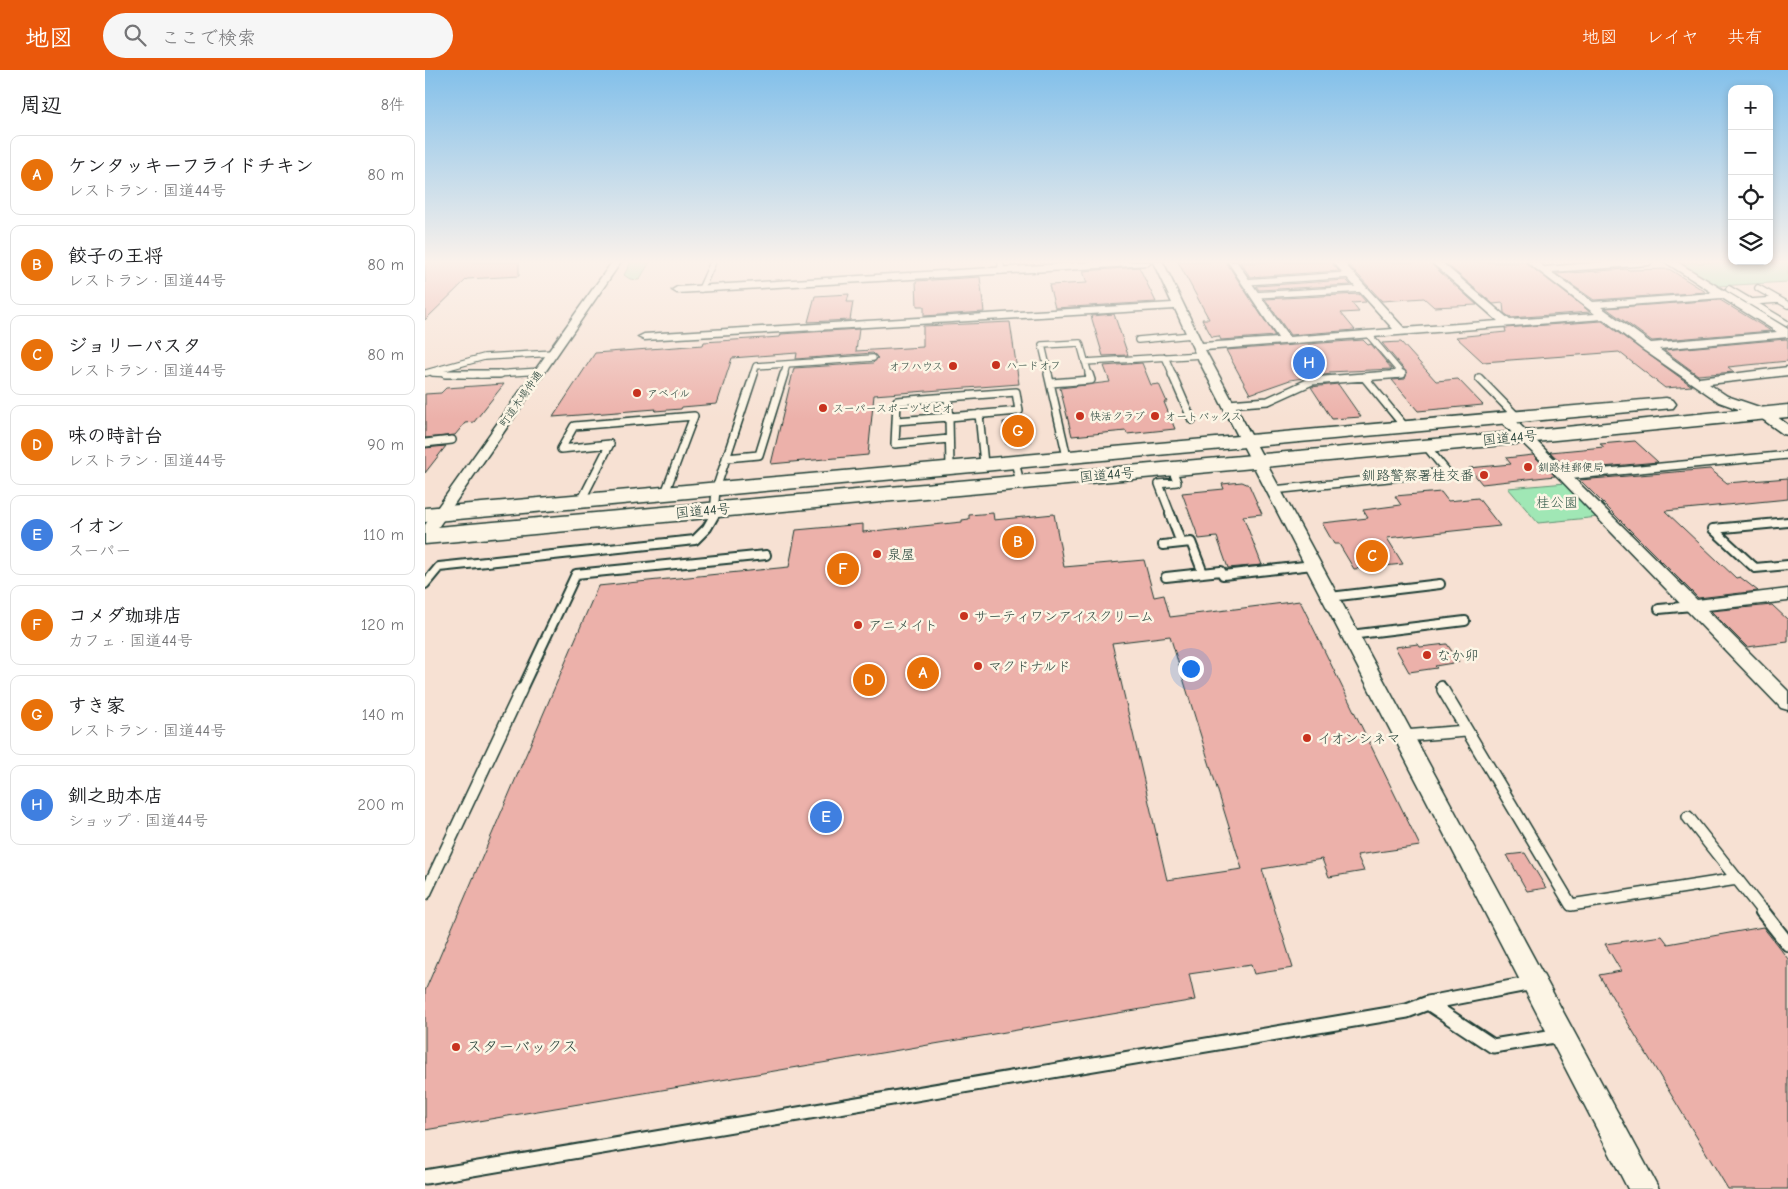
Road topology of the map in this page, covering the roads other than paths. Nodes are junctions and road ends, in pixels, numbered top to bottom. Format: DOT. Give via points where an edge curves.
graph roads {
  1 [pos="580,314"];
  2 [pos="1042,314"];
  3 [pos="1183,314"];
  4 [pos="1268,314"];
  5 [pos="1385,314"];
  6 [pos="1496,314"];
  7 [pos="1603,314"];
  8 [pos="1755,314"];
  9 [pos="1773,314"];
  10 [pos="1605,316"];
  11 [pos="1787,322"];
  12 [pos="1508,324"];
  13 [pos="1771,324"];
  14 [pos="1402,332"];
  15 [pos="1368,334"];
  16 [pos="1788,334"];
  17 [pos="644,338"];
  18 [pos="1138,340"];
  19 [pos="1286,341"];
  20 [pos="1197,346"];
  21 [pos="1646,347"];
  22 [pos="553,353"];
  23 [pos="1165,357"];
  24 [pos="873,358"];
  25 [pos="1085,362"];
  26 [pos="787,364"];
  27 [pos="541,371"];
  28 [pos="1788,371"];
  29 [pos="425,373"];
  30 [pos="1364,376"];
  31 [pos="1479,378"];
  32 [pos="1697,382"];
  33 [pos="1051,383"];
  34 [pos="1788,393"];
  35 [pos="948,397"];
  36 [pos="1723,399"];
  37 [pos="1228,404"];
  38 [pos="1788,411"];
  39 [pos="1763,413"];
  40 [pos="979,414"];
  41 [pos="948,417"];
  42 [pos="1192,420"];
  43 [pos="896,421"];
  44 [pos="1516,425"];
  45 [pos="1405,427"];
  46 [pos="1788,430"];
  47 [pos="949,439"];
  48 [pos="453,440"];
  49 [pos="1247,441"];
  50 [pos="425,443"];
  51 [pos="1426,446"];
  52 [pos="1788,454"];
  53 [pos="1067,457"];
  54 [pos="726,458"];
  55 [pos="1258,461"];
  56 [pos="984,464"];
  57 [pos="950,468"];
  58 [pos="1172,469"];
  59 [pos="1017,472"];
  60 [pos="1565,476"];
  61 [pos="1273,490"];
  62 [pos="665,493"];
  63 [pos="717,499"];
  64 [pos="581,501"];
  65 [pos="433,514"];
  66 [pos="1788,522"];
  67 [pos="425,536"];
  68 [pos="1181,543"];
  69 [pos="1163,545"];
  70 [pos="766,555"];
  71 [pos="1313,565"];
  72 [pos="1788,565"];
  73 [pos="1203,573"];
  74 [pos="1166,577"];
  75 [pos="425,584"];
  76 [pos="1440,584"];
  77 [pos="1788,595"];
  78 [pos="1330,596"];
  79 [pos="1692,606"];
  80 [pos="1659,609"];
  81 [pos="1465,621"];
  82 [pos="1351,635"];
  83 [pos="1441,686"];
  84 [pos="1785,697"];
  85 [pos="1466,730"];
  86 [pos="1404,736"];
  87 [pos="1689,817"];
  88 [pos="1737,879"];
  89 [pos="425,894"];
  90 [pos="1788,944"];
  91 [pos="1535,983"];
  92 [pos="1428,1003"];
  93 [pos="1563,1035"];
  94 [pos="425,1177"];
  95 [pos="1644,1189"];
  1 -- 22 [label="street, 町道木場仲通"];
  2 -- 17 [label="street"];
  3 -- 20 [label="street"];
  4 -- 19 [label="street"];
  5 -- 14 [label="street"];
  6 -- 12 [label="street"];
  7 -- 10 [label="street"];
  8 -- 13 [label="street"];
  9 -- 11 [label="lane"];
  10 -- 12 [label="street"];
  10 -- 21 [label="street"];
  11 -- 13 [label="lane"];
  12 -- 14 [label="street"];
  13 -- 16 [label="street"];
  14 -- 15 [label="street"];
  15 -- 19 [label="street"];
  15 -- 30 [label="lane" via="1402,374"];
  16 -- 21 [label="street"];
  18 -- 20 [label="lane"];
  19 -- 20 [label="street"];
  20 -- 23 [label="lane"];
  20 -- 37 [label="street"];
  21 -- 32 [label="street"];
  22 -- 27 [label="street, 町道木場仲通"];
  22 -- 29 [label="lane" via="484,357"];
  23 -- 25 [label="lane"];
  23 -- 42 [label="lane"];
  24 -- 26 [label="lane"];
  25 -- 33 [label="lane" via="1091,380"];
  25 -- 33 [label="lane" via="1080,343 1043,345"];
  26 -- 54 [label="lane" via="756,366"];
  26 -- 54 [label="lane" via="759,455"];
  27 -- 29 [label="lane" via="477,375"];
  27 -- 65 [label="street, 町道木場仲通"];
  28 -- 32 [label="street"];
  30 -- 37 [label="lane" via="1312,381 1268,401"];
  30 -- 45 [label="lane"];
  31 -- 44 [label="lane"];
  32 -- 36 [label="street"];
  33 -- 53 [label="lane"];
  34 -- 36 [label="highway, 国道44号"];
  35 -- 40 [label="lane" via="1016,392 1019,411"];
  35 -- 41 [label="lane"];
  35 -- 43 [label="lane" via="897,401"];
  36 -- 39 [label="street"];
  36 -- 44 [label="highway, 国道44号"];
  37 -- 49 [label="street"];
  38 -- 39 [label="highway, 国道44号"];
  39 -- 44 [label="highway, 国道44号"];
  39 -- 46 [label="street"];
  40 -- 41 [label="lane"];
  40 -- 56 [label="lane"];
  41 -- 43 [label="lane"];
  41 -- 47 [label="lane"];
  43 -- 47 [label="lane" via="895,444"];
  44 -- 45 [label="highway, 国道44号"];
  44 -- 51 [label="highway, 国道44号"];
  44 -- 60 [label="street"];
  45 -- 49 [label="highway, 国道44号"];
  47 -- 57 [label="lane"];
  48 -- 50 [label="lane"];
  49 -- 53 [label="highway, 国道44号"];
  49 -- 55 [label="street"];
  51 -- 55 [label="highway, 国道44号"];
  51 -- 61 [label="lane" via="1447,472"];
  52 -- 60 [label="lane"];
  53 -- 59 [label="highway, 国道44号"];
  54 -- 63 [label="lane"];
  55 -- 58 [label="highway, 国道44号"];
  55 -- 61 [label="street"];
  56 -- 57 [label="highway, 国道44号"];
  56 -- 59 [label="highway, 国道44号"];
  57 -- 63 [label="highway, 国道44号"];
  58 -- 59 [label="highway, 国道44号"];
  58 -- 68 [label="lane" via="1177,482 1159,484"];
  59 -- 63 [label="highway, 国道44号"];
  60 -- 79 [label="street"];
  61 -- 71 [label="street"];
  62 -- 63 [label="highway, 国道44号"];
  62 -- 64 [label="highway, 国道44号"];
  62 -- 64 [label="lane" via="694,416 574,426 561,449 610,444"];
  63 -- 67 [label="highway, 国道44号"];
  63 -- 75 [label="lane" via="710,527 695,540 439,567"];
  64 -- 65 [label="highway, 国道44号"];
  65 -- 67 [label="street, 町道木場仲通"];
  66 -- 72 [label="lane" via="1713,530 1755,568"];
  68 -- 69 [label="lane"];
  68 -- 73 [label="lane" via="1191,542"];
  70 -- 89 [label="lane" via="576,574"];
  71 -- 73 [label="lane" via="1223,575 1221,571"];
  71 -- 78 [label="street"];
  73 -- 74 [label="lane"];
  76 -- 78 [label="lane"];
  77 -- 79 [label="street"];
  78 -- 82 [label="street"];
  79 -- 80 [label="lane"];
  79 -- 84 [label="street"];
  81 -- 82 [label="lane"];
  82 -- 86 [label="street"];
  83 -- 85 [label="lane"];
  85 -- 86 [label="lane"];
  85 -- 88 [label="lane" via="1571,905"];
  86 -- 91 [label="street"];
  87 -- 88 [label="lane"];
  88 -- 90 [label="lane"];
  91 -- 92 [label="lane"];
  91 -- 93 [label="street"];
  92 -- 93 [label="lane" via="1493,1046"];
  92 -- 94 [label="lane" via="1407,1011"];
  93 -- 95 [label="street"];
}
